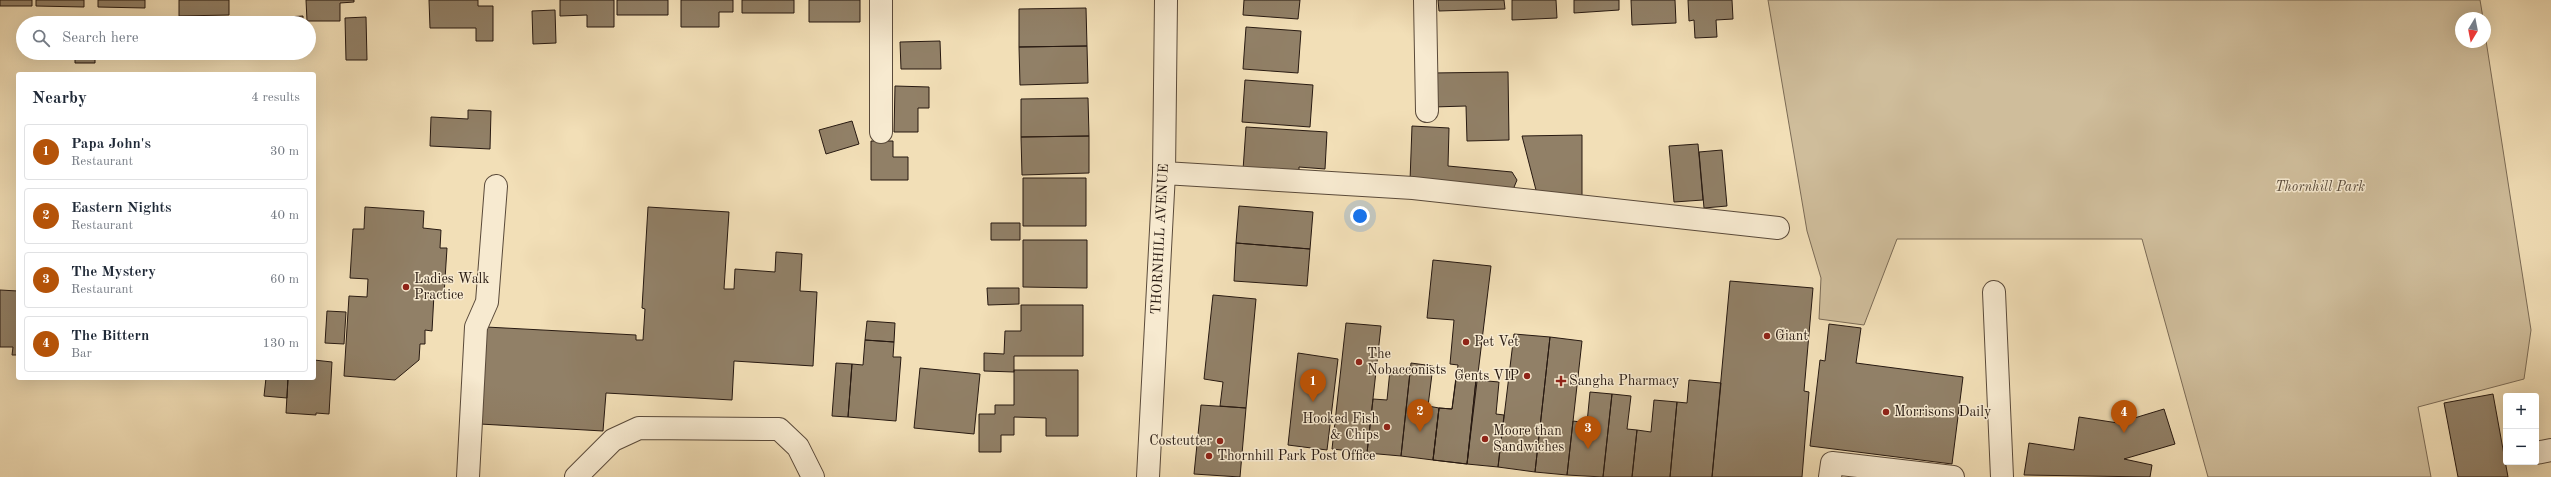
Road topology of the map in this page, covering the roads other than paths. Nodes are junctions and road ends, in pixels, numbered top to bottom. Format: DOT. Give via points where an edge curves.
graph roads {
  1 [pos="881,0"];
  2 [pos="1166,0"];
  3 [pos="1425,0"];
  4 [pos="1427,111"];
  5 [pos="881,132"];
  6 [pos="1164,173"];
  7 [pos="496,186"];
  8 [pos="1778,228"];
  9 [pos="1994,292"];
  10 [pos="2551,450"];
  11 [pos="2539,452"];
  12 [pos="468,477"];
  13 [pos="576,477"];
  14 [pos="813,477"];
  15 [pos="1148,477"];
  16 [pos="1830,477"];
  17 [pos="1953,477"];
  18 [pos="2002,477"];
  1 -- 5 [label="street"];
  2 -- 6 [label="street, THORNHILL AVENUE"];
  3 -- 4 [label="street"];
  6 -- 8 [label="street" via="1413,188"];
  6 -- 15 [label="street, THORNHILL AVENUE"];
  7 -- 12 [label="street" via="487,302 476,327"];
  9 -- 18 [label="street"];
  10 -- 11 [label="street"];
  13 -- 14 [label="street" via="613,440 639,428 779,429 798,447"];
  16 -- 17 [label="street" via="1832,463"];
}
